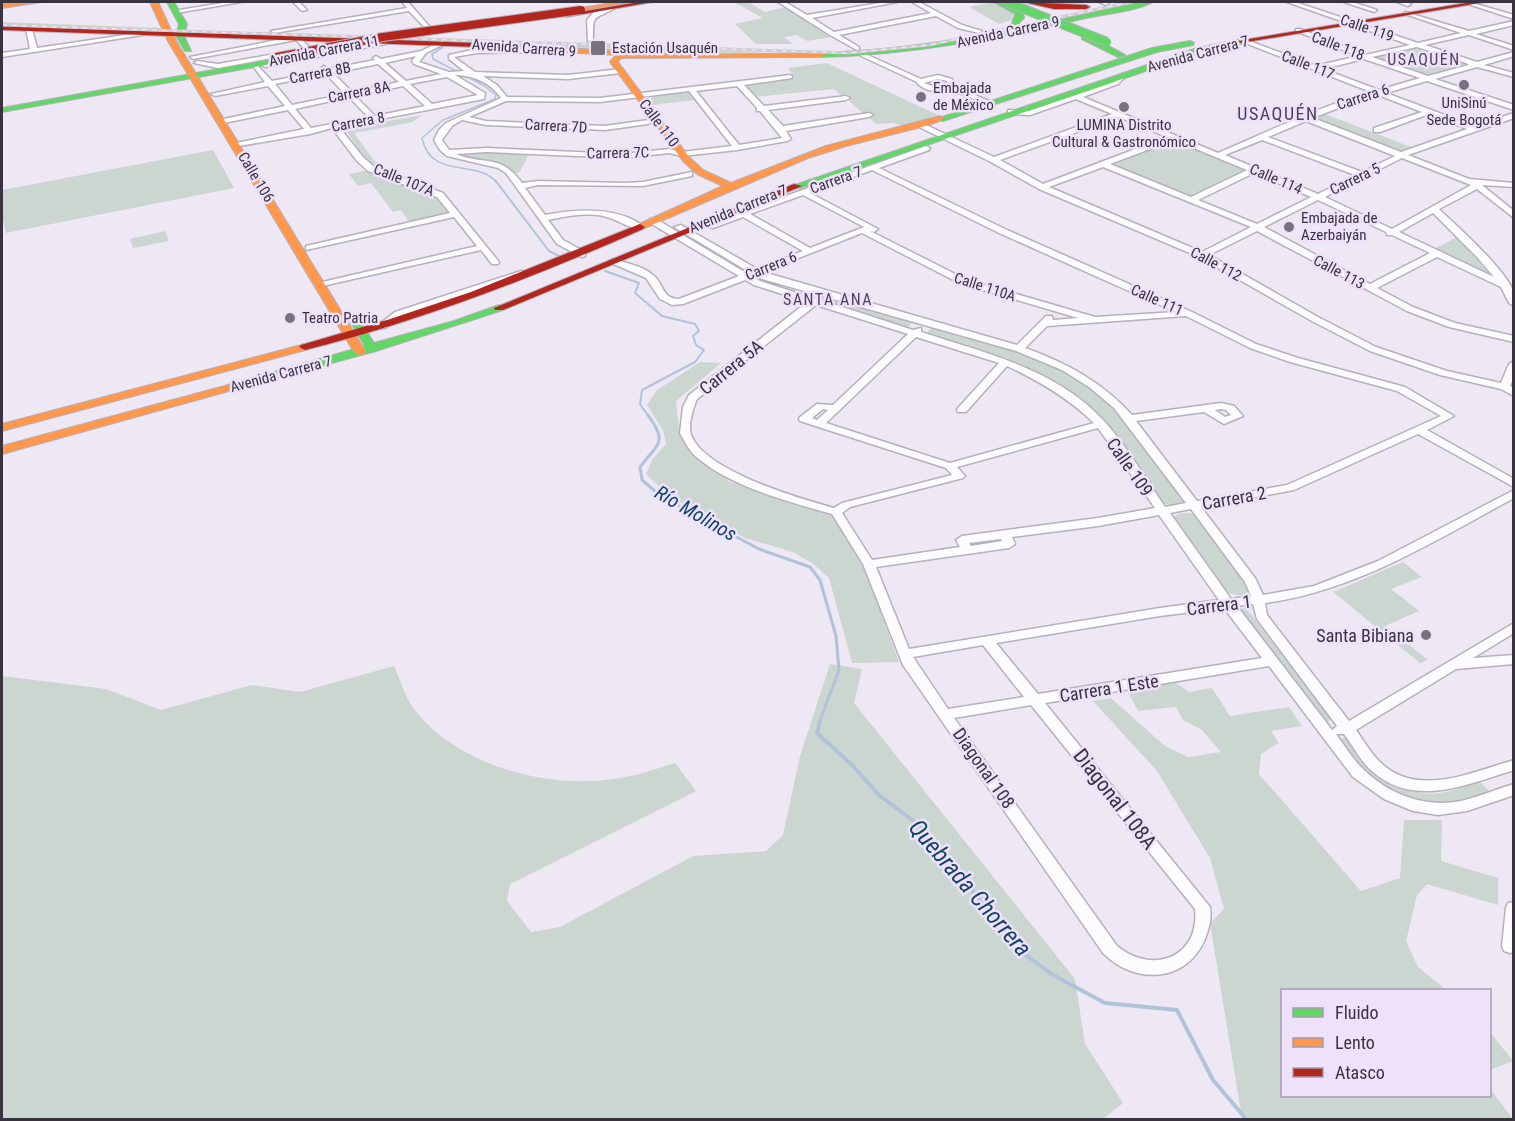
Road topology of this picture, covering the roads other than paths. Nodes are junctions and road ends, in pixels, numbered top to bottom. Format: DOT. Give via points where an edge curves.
graph roads {
  1 [pos="21,2"];
  2 [pos="37,2"];
  3 [pos="154,2"];
  4 [pos="238,2"];
  5 [pos="296,2"];
  6 [pos="404,2"];
  7 [pos="649,2"];
  8 [pos="781,2"];
  9 [pos="894,2"];
  10 [pos="915,2"];
  11 [pos="998,2"];
  12 [pos="1006,2"];
  13 [pos="1018,2"];
  14 [pos="1027,2"];
  15 [pos="1149,2"];
  16 [pos="1290,2"];
  17 [pos="1347,2"];
  18 [pos="1426,2"];
  19 [pos="1476,2"];
  20 [pos="622,4"];
  21 [pos="2,5"];
  22 [pos="173,6"];
  23 [pos="1100,6"];
  24 [pos="1405,6"];
  25 [pos="410,9"];
  26 [pos="304,10"];
  27 [pos="1374,10"];
  28 [pos="938,14"];
  29 [pos="577,15"];
  30 [pos="805,17"];
  31 [pos="1335,17"];
  32 [pos="1514,17"];
  33 [pos="2,20"];
  34 [pos="1351,22"];
  35 [pos="1514,22"];
  36 [pos="1014,23"];
  37 [pos="427,27"];
  38 [pos="2,28"];
  39 [pos="1028,28"];
  40 [pos="29,29"];
  41 [pos="173,29"];
  42 [pos="961,30"];
  43 [pos="1298,30"];
  44 [pos="274,31"];
  45 [pos="153,33"];
  46 [pos="1468,33"];
  47 [pos="832,34"];
  48 [pos="298,38"];
  49 [pos="384,38"];
  50 [pos="1242,40"];
  51 [pos="361,43"];
  52 [pos="442,44"];
  53 [pos="1417,45"];
  54 [pos="593,46"];
  55 [pos="1514,48"];
  56 [pos="34,50"];
  57 [pos="570,51"];
  58 [pos="1124,51"];
  59 [pos="424,52"];
  60 [pos="860,52"];
  61 [pos="311,53"];
  62 [pos="892,53"];
  63 [pos="632,54"];
  64 [pos="1514,54"];
  65 [pos="2,55"];
  66 [pos="1365,57"];
  67 [pos="278,59"];
  68 [pos="380,62"];
  69 [pos="1162,62"];
  70 [pos="1476,64"];
  71 [pos="256,66"];
  72 [pos="1315,68"];
  73 [pos="229,69"];
  74 [pos="328,72"];
  75 [pos="617,72"];
  76 [pos="451,73"];
  77 [pos="468,73"];
  78 [pos="199,74"];
  79 [pos="497,75"];
  80 [pos="1514,75"];
  81 [pos="790,77"];
  82 [pos="929,78"];
  83 [pos="1426,78"];
  84 [pos="487,81"];
  85 [pos="921,81"];
  86 [pos="271,83"];
  87 [pos="403,83"];
  88 [pos="739,84"];
  89 [pos="946,88"];
  90 [pos="692,90"];
  91 [pos="1377,92"];
  92 [pos="350,94"];
  93 [pos="635,97"];
  94 [pos="1077,97"];
  95 [pos="846,98"];
  96 [pos="506,99"];
  97 [pos="985,105"];
  98 [pos="290,106"];
  99 [pos="431,107"];
  100 [pos="2,108"];
  101 [pos="1514,108"];
  102 [pos="760,109"];
  103 [pos="1011,112"];
  104 [pos="1429,112"];
  105 [pos="1120,114"];
  106 [pos="1514,115"];
  107 [pos="869,116"];
  108 [pos="463,118"];
  109 [pos="1305,118"];
  110 [pos="374,119"];
  111 [pos="226,120"];
  112 [pos="648,122"];
  113 [pos="335,127"];
  114 [pos="781,129"];
  115 [pos="1474,129"];
  116 [pos="930,130"];
  117 [pos="1377,130"];
  118 [pos="310,132"];
  119 [pos="1174,137"];
  120 [pos="1262,137"];
  121 [pos="241,145"];
  122 [pos="738,148"];
  123 [pos="926,148"];
  124 [pos="448,152"];
  125 [pos="676,153"];
  126 [pos="1219,155"];
  127 [pos="1403,155"];
  128 [pos="994,160"];
  129 [pos="1104,164"];
  130 [pos="871,167"];
  131 [pos="1254,170"];
  132 [pos="689,174"];
  133 [pos="1362,175"];
  134 [pos="1467,181"];
  135 [pos="1478,185"];
  136 [pos="1514,185"];
  137 [pos="521,186"];
  138 [pos="1042,187"];
  139 [pos="725,188"];
  140 [pos="803,192"];
  141 [pos="1318,197"];
  142 [pos="1191,200"];
  143 [pos="1434,210"];
  144 [pos="456,214"];
  145 [pos="743,214"];
  146 [pos="1514,216"];
  147 [pos="543,218"];
  148 [pos="651,222"];
  149 [pos="713,225"];
  150 [pos="1257,227"];
  151 [pos="866,229"];
  152 [pos="679,233"];
  153 [pos="1390,233"];
  154 [pos="483,247"];
  155 [pos="309,248"];
  156 [pos="810,251"];
  157 [pos="582,254"];
  158 [pos="1436,254"];
  159 [pos="1202,255"];
  160 [pos="495,262"];
  161 [pos="613,262"];
  162 [pos="750,275"];
  163 [pos="326,284"];
  164 [pos="1504,285"];
  165 [pos="1370,288"];
  166 [pos="818,298"];
  167 [pos="1514,303"];
  168 [pos="1057,310"];
  169 [pos="1187,313"];
  170 [pos="1092,319"];
  171 [pos="1044,323"];
  172 [pos="924,324"];
  173 [pos="356,333"];
  174 [pos="914,333"];
  175 [pos="1514,339"];
  176 [pos="1019,349"];
  177 [pos="366,350"];
  178 [pos="1005,362"];
  179 [pos="1514,364"];
  180 [pos="1509,390"];
  181 [pos="835,408"];
  182 [pos="1206,408"];
  183 [pos="962,410"];
  184 [pos="1449,416"];
  185 [pos="1129,419"];
  186 [pos="819,424"];
  187 [pos="1101,424"];
  188 [pos="2,428"];
  189 [pos="1419,430"];
  190 [pos="2,450"];
  191 [pos="950,466"];
  192 [pos="1514,484"];
  193 [pos="1514,493"];
  194 [pos="1194,506"];
  195 [pos="1161,511"];
  196 [pos="836,512"];
  197 [pos="869,564"];
  198 [pos="1258,600"];
  199 [pos="1228,604"];
  200 [pos="1514,627"];
  201 [pos="987,642"];
  202 [pos="904,654"];
  203 [pos="1514,659"];
  204 [pos="1272,661"];
  205 [pos="1452,664"];
  206 [pos="1036,699"];
  207 [pos="947,714"];
  208 [pos="1347,729"];
  209 [pos="1327,732"];
  210 [pos="1514,765"];
  211 [pos="1490,771"];
  212 [pos="1513,792"];
  213 [pos="1514,908"];
  214 [pos="1510,946"];
  215 [pos="1180,963"];
  1 -- 21 [label="main road"];
  2 -- 21 [label="main road"];
  3 -- 41 [label="main road, Calle 106"];
  4 -- 22 [label="street"];
  5 -- 26 [label="street"];
  6 -- 25 [label="street"];
  7 -- 20 [label="main road, Avenida Carrera 11"];
  8 -- 30 [label="street"];
  9 -- 30 [label="street"];
  10 -- 28 [label="street"];
  11 -- 36 [label="main road" via="1020,13"];
  12 -- 58 [label="main road, bridge"];
  13 -- 58 [label="main road, bridge"];
  14 -- 23 [label="main road" via="1054,7"];
  15 -- 23 [label="main road, Avenida Carrera 9"];
  16 -- 31 [label="street, Calle 119"];
  17 -- 27 [label="street"];
  18 -- 24 [label="main road, Avenida Carrera 7"];
  19 -- 24 [label="main road, Avenida Carrera 7"];
  19 -- 32 [label="street"];
  20 -- 29 [label="main road, Avenida Carrera 11"];
  20 -- 49 [label="main road"];
  22 -- 41 [label="main road, Calle 106"];
  23 -- 36 [label="main road, Avenida Carrera 9"];
  23 -- 39 [label="main road, Avenida Carrera 9"];
  23 -- 58 [label="main road" via="1082,20 1085,26"];
  24 -- 27 [label="main road, Avenida Carrera 7"];
  24 -- 34 [label="main road, Avenida Carrera 7"];
  24 -- 46 [label="street"];
  25 -- 37 [label="street"];
  25 -- 44 [label="street"];
  27 -- 31 [label="main road, Avenida Carrera 7"];
  28 -- 42 [label="street"];
  28 -- 47 [label="street"];
  29 -- 54 [label="street"];
  29 -- 67 [label="main road, Avenida Carrera 11, bridge" via="383,37"];
  30 -- 47 [label="street"];
  31 -- 34 [label="street, Calle 119"];
  31 -- 58 [label="main road, Avenida Carrera 7"];
  33 -- 41 [label="main road, Avenida Carrera 9"];
  34 -- 43 [label="main road, Avenida Carrera 7"];
  34 -- 53 [label="street, Calle 119"];
  35 -- 46 [label="street"];
  36 -- 42 [label="main road, Avenida Carrera 9" via="979,31"];
  38 -- 40 [label="main road, Avenida Carrera 9"];
  39 -- 58 [label="main road" via="1066,29"];
  39 -- 62 [label="main road, Avenida Carrera 9"];
  40 -- 45 [label="main road, Avenida Carrera 9"];
  40 -- 56 [label="street"];
  41 -- 44 [label="main road, Avenida Carrera 9"];
  41 -- 45 [label="main road, Avenida Carrera 9"];
  41 -- 48 [label="main road, Avenida Carrera 9"];
  41 -- 78 [label="main road, Calle 106"];
  42 -- 60 [label="main road, Avenida Carrera 9" via="912,44"];
  43 -- 50 [label="main road, Avenida Carrera 7"];
  43 -- 66 [label="street, Calle 118"];
  44 -- 49 [label="main road, Avenida Carrera 9"];
  45 -- 56 [label="street"];
  46 -- 53 [label="street"];
  46 -- 55 [label="street"];
  47 -- 60 [label="street"];
  48 -- 51 [label="main road, Avenida Carrera 9"];
  48 -- 61 [label="street"];
  48 -- 78 [label="street"];
  49 -- 51 [label="main road, Avenida Carrera 9"];
  49 -- 52 [label="main road, Avenida Carrera 9"];
  49 -- 54 [label="main road, Avenida Carrera 9"];
  50 -- 69 [label="main road, Avenida Carrera 7"];
  50 -- 72 [label="street, Calle 117"];
  51 -- 61 [label="street"];
  51 -- 68 [label="street"];
  52 -- 57 [label="main road, Avenida Carrera 9"];
  52 -- 59 [label="street"];
  53 -- 66 [label="street"];
  53 -- 70 [label="street, Calle 119"];
  54 -- 57 [label="main road, Avenida Carrera 9"];
  54 -- 60 [label="main road, Avenida Carrera 9"];
  54 -- 63 [label="main road, Avenida Carrera 9"];
  54 -- 75 [label="main road, Calle 110"];
  56 -- 65 [label="street"];
  57 -- 77 [label="street" via="477,51 451,56"];
  58 -- 69 [label="main road"];
  58 -- 69 [label="main road, Avenida Carrera 7"];
  58 -- 94 [label="street" via="1119,82"];
  58 -- 97 [label="main road, Avenida Carrera 7"];
  58 -- 103 [label="main road, Avenida Carrera 7"];
  59 -- 68 [label="street, Carrera 8B"];
  59 -- 76 [label="street" via="416,63"];
  60 -- 62 [label="main road, Avenida Carrera 9"];
  60 -- 63 [label="main road, Avenida Carrera 9" via="694,57"];
  60 -- 85 [label="street"];
  61 -- 71 [label="street"];
  61 -- 74 [label="street"];
  61 -- 78 [label="street" via="222,66"];
  62 -- 82 [label="street" via="891,59 898,65"];
  63 -- 75 [label="main road" via="614,60"];
  64 -- 70 [label="street, Carrera 6"];
  66 -- 72 [label="street"];
  66 -- 83 [label="street, Calle 118"];
  67 -- 73 [label="main road, Avenida Carrera 11"];
  67 -- 78 [label="main road, Avenida Carrera 11"];
  68 -- 74 [label="street, Carrera 8B"];
  68 -- 87 [label="street"];
  70 -- 80 [label="street, Calle 119"];
  70 -- 83 [label="street, Carrera 6"];
  71 -- 73 [label="street"];
  71 -- 86 [label="street"];
  72 -- 91 [label="street, Calle 117"];
  73 -- 78 [label="main road, Avenida Carrera 11"];
  74 -- 86 [label="street, Carrera 8B"];
  74 -- 92 [label="street"];
  75 -- 79 [label="street, Carrera 8A" via="567,77"];
  75 -- 93 [label="main road, Calle 110"];
  76 -- 77 [label="street, Carrera 8A"];
  76 -- 87 [label="street, Carrera 8A"];
  76 -- 99 [label="street, Carrera 8" via="481,98"];
  77 -- 79 [label="street, Carrera 8A"];
  77 -- 84 [label="street"];
  78 -- 86 [label="street, Carrera 8B"];
  78 -- 100 [label="main road, Avenida Carrera 11"];
  78 -- 111 [label="main road, Calle 106"];
  78 -- 111 [label="main road, Calle 106"];
  79 -- 84 [label="street"];
  81 -- 88 [label="street"];
  82 -- 85 [label="street"];
  82 -- 89 [label="street" via="950,80 953,84"];
  83 -- 91 [label="street, Carrera 6"];
  83 -- 101 [label="street, Calle 118"];
  84 -- 96 [label="street"];
  85 -- 89 [label="street" via="926,88"];
  86 -- 98 [label="street"];
  87 -- 92 [label="street, Carrera 8A"];
  87 -- 99 [label="street"];
  88 -- 90 [label="street"];
  88 -- 102 [label="street"];
  89 -- 97 [label="street"];
  90 -- 93 [label="street"];
  90 -- 122 [label="street"];
  91 -- 104 [label="street, Calle 117"];
  91 -- 109 [label="street, Carrera 6"];
  92 -- 98 [label="street, Carrera 8A"];
  92 -- 110 [label="street"];
  93 -- 96 [label="street"];
  93 -- 112 [label="main road, Calle 110"];
  93 -- 125 [label="main road, Calle 110"];
  94 -- 103 [label="street" via="1030,113"];
  94 -- 105 [label="street, Calle 114"];
  95 -- 102 [label="street"];
  96 -- 108 [label="street"];
  97 -- 116 [label="main road, Avenida Carrera 7"];
  98 -- 111 [label="street, Carrera 8A"];
  98 -- 118 [label="street"];
  99 -- 110 [label="street, Carrera 8"];
  102 -- 114 [label="street"];
  103 -- 116 [label="main road, Avenida Carrera 7"];
  104 -- 115 [label="street, Calle 117"];
  104 -- 117 [label="street"];
  105 -- 119 [label="street, Calle 114"];
  105 -- 128 [label="street"];
  106 -- 115 [label="street, Carrera 5"];
  107 -- 114 [label="street"];
  108 -- 112 [label="street, Carrera 7D" via="486,123 605,128"];
  108 -- 124 [label="street" via="439,135 440,146"];
  109 -- 120 [label="street, Carrera 6"];
  109 -- 127 [label="street"];
  110 -- 113 [label="street, Carrera 8"];
  111 -- 121 [label="main road, Calle 106"];
  112 -- 125 [label="main road, Calle 110"];
  113 -- 118 [label="street, Carrera 8"];
  113 -- 144 [label="street, Calle 107A" via="372,169 431,190"];
  114 -- 122 [label="street, Carrera 7C" via="787,139"];
  115 -- 127 [label="street, Carrera 5"];
  116 -- 128 [label="street, Calle 112"];
  116 -- 139 [label="main road, Avenida Carrera 7" via="833,147"];
  116 -- 152 [label="main road, Avenida Carrera 7"];
  118 -- 121 [label="street, Carrera 8"];
  119 -- 126 [label="street, Calle 114"];
  119 -- 129 [label="street"];
  120 -- 126 [label="street, Carrera 6"];
  120 -- 133 [label="street"];
  121 -- 155 [label="main road, Calle 106"];
  121 -- 163 [label="main road, Calle 106"];
  122 -- 125 [label="street, Carrera 7C"];
  123 -- 130 [label="street, Carrera 7"];
  124 -- 125 [label="street, Carrera 7C" via="623,156"];
  124 -- 137 [label="street" via="504,167"];
  125 -- 132 [label="main road, Calle 110"];
  125 -- 139 [label="main road, Calle 110"];
  126 -- 131 [label="street, Calle 114"];
  127 -- 133 [label="street, Carrera 5"];
  127 -- 134 [label="street"];
  128 -- 138 [label="street, Calle 112"];
  129 -- 138 [label="street"];
  129 -- 142 [label="street, Calle 113"];
  130 -- 140 [label="street, Carrera 7"];
  130 -- 169 [label="street, Calle 111" via="1002,231"];
  131 -- 141 [label="street, Calle 114"];
  131 -- 142 [label="street"];
  132 -- 137 [label="street" via="643,184"];
  132 -- 139 [label="main road, Calle 110"];
  133 -- 141 [label="street, Carrera 5"];
  134 -- 135 [label="street"];
  134 -- 136 [label="street"];
  135 -- 143 [label="street"];
  135 -- 146 [label="street"];
  137 -- 147 [label="street"];
  138 -- 159 [label="street, Calle 112"];
  139 -- 148 [label="main road, Avenida Carrera 7"];
  140 -- 145 [label="street, Carrera 7"];
  140 -- 151 [label="street, Calle 110A"];
  141 -- 150 [label="street, Carrera 5"];
  141 -- 153 [label="street, Calle 114"];
  142 -- 150 [label="street, Calle 113"];
  143 -- 153 [label="street"];
  143 -- 164 [label="street" via="1469,242"];
  144 -- 154 [label="street, Calle 107A"];
  144 -- 155 [label="street"];
  145 -- 149 [label="street, Carrera 7"];
  145 -- 156 [label="street"];
  147 -- 148 [label="street, Calle 109" via="570,213 608,214"];
  147 -- 157 [label="street" via="562,244"];
  148 -- 152 [label="street, Calle 109"];
  148 -- 157 [label="main road, Avenida Carrera 7"];
  150 -- 159 [label="street, Carrera 5"];
  150 -- 165 [label="street, Calle 113"];
  151 -- 156 [label="street, Carrera 6"];
  151 -- 168 [label="street, Calle 110A" via="962,281"];
  152 -- 161 [label="main road, Avenida Carrera 7"];
  152 -- 162 [label="street, Calle 109"];
  153 -- 158 [label="street, Calle 114"];
  154 -- 160 [label="street, Calle 107A"];
  154 -- 163 [label="street"];
  155 -- 163 [label="main road, Calle 106"];
  156 -- 162 [label="street, Carrera 6"];
  157 -- 173 [label="main road, Avenida Carrera 7" via="477,295"];
  158 -- 164 [label="street, Calle 114"];
  158 -- 165 [label="street"];
  159 -- 180 [label="street, Calle 112" via="1373,349"];
  161 -- 162 [label="street, Carrera 6" via="650,277 662,298 670,302 680,302"];
  161 -- 177 [label="main road, Avenida Carrera 7" via="501,308"];
  162 -- 166 [label="street, Calle 109"];
  163 -- 173 [label="main road, Calle 106"];
  164 -- 167 [label="street"];
  165 -- 175 [label="street, Calle 113" via="1452,325"];
  166 -- 172 [label="street, Calle 109"];
  166 -- 174 [label="street, Calle 109"];
  166 -- 196 [label="street, Carrera 5A" via="693,397 685,433 703,458 722,469"];
  168 -- 170 [label="street, Calle 110A"];
  168 -- 171 [label="street"];
  169 -- 170 [label="street"];
  169 -- 184 [label="street, Calle 111" via="1264,350 1401,389"];
  170 -- 171 [label="street"];
  171 -- 176 [label="street"];
  172 -- 174 [label="street"];
  172 -- 176 [label="street, Calle 109"];
  173 -- 177 [label="main road, Calle 106"];
  173 -- 188 [label="main road, Avenida Carrera 7"];
  174 -- 178 [label="street, Calle 109"];
  174 -- 181 [label="street"];
  176 -- 185 [label="street, Calle 109" via="1093,382"];
  177 -- 190 [label="main road, Avenida Carrera 7"];
  178 -- 183 [label="street"];
  178 -- 187 [label="street, Calle 109" via="1064,390"];
  179 -- 180 [label="street"];
  181 -- 186 [label="street"];
  181 -- 186 [label="street" via="822,406 804,419"];
  182 -- 185 [label="street"];
  184 -- 189 [label="street, Carrera 2"];
  185 -- 194 [label="street, Calle 109"];
  186 -- 191 [label="street"];
  187 -- 191 [label="street"];
  187 -- 195 [label="street, Calle 109"];
  189 -- 192 [label="street"];
  189 -- 194 [label="street, Carrera 2" via="1290,488"];
  191 -- 196 [label="street" via="958,476 846,505"];
  193 -- 198 [label="street, Carrera 1" via="1362,573 1317,589"];
  194 -- 195 [label="street, Carrera 2"];
  194 -- 198 [label="street, Calle 109" via="1255,587"];
  195 -- 197 [label="street, Carrera 2" via="1005,534 1010,544"];
  195 -- 199 [label="street, Calle 109"];
  196 -- 197 [label="street, Diagonal 108"];
  197 -- 202 [label="street, Diagonal 108"];
  198 -- 199 [label="street, Carrera 1"];
  198 -- 208 [label="street, Calle 109" via="1261,616"];
  199 -- 201 [label="street, Carrera 1"];
  199 -- 204 [label="street, Calle 109"];
  200 -- 205 [label="street"];
  201 -- 202 [label="street, Carrera 1"];
  201 -- 206 [label="street, Diagonal 108A"];
  202 -- 207 [label="street, Diagonal 108"];
  203 -- 205 [label="street"];
  204 -- 206 [label="street, Carrera 1 Este"];
  204 -- 209 [label="street, Calle 109"];
  205 -- 208 [label="street"];
  206 -- 207 [label="street, Carrera 1 Este"];
  206 -- 215 [label="street, Diagonal 108A" via="1202,907 1201,930"];
  207 -- 215 [label="street, Diagonal 108" via="1114,953 1139,966 1159,970"];
  208 -- 209 [label="street"];
  208 -- 211 [label="street, Calle 109" via="1376,767 1407,785 1437,786"];
  209 -- 212 [label="street, Calle 109" via="1358,773 1377,790 1401,801 1425,808 1451,808"];
  210 -- 211 [label="street, Calle 109"];
  211 -- 212 [label="street"];
  213 -- 214 [label="street"];
}
